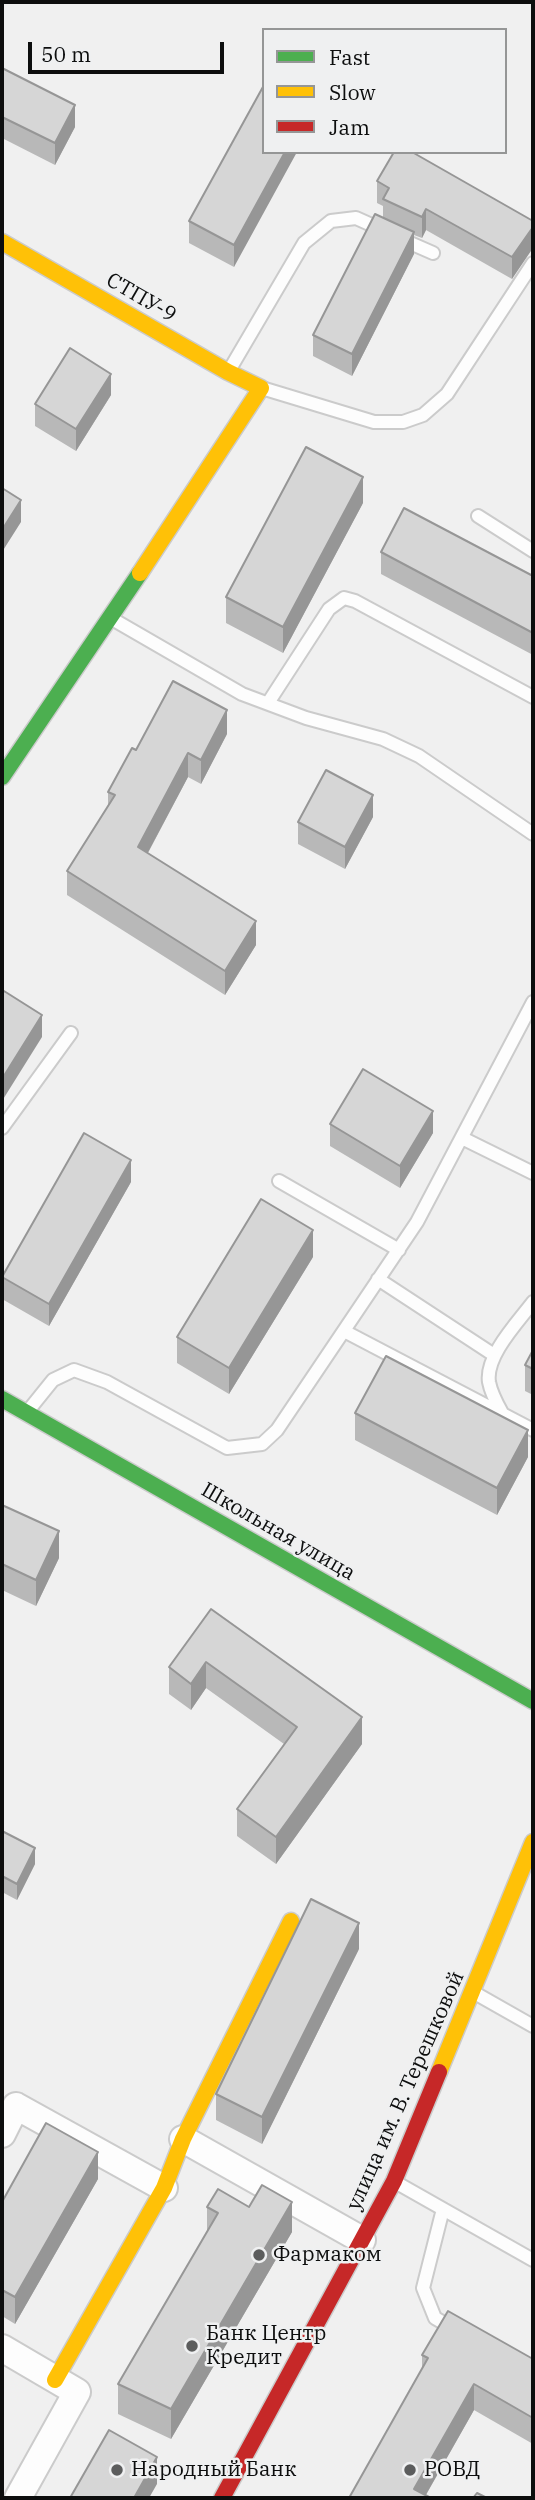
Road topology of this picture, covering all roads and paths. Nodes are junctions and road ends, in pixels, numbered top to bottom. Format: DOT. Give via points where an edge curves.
graph roads {
  1 [pos="2,242"];
  2 [pos="433,253"];
  3 [pos="533,263"];
  4 [pos="228,372"];
  5 [pos="261,388"];
  6 [pos="478,516"];
  7 [pos="533,551"];
  8 [pos="111,618"];
  9 [pos="533,697"];
  10 [pos="268,703"];
  11 [pos="10,745"];
  12 [pos="2,777"];
  13 [pos="533,834"];
  14 [pos="533,1002"];
  15 [pos="71,1033"];
  16 [pos="2,1128"];
  17 [pos="462,1138"];
  18 [pos="533,1173"];
  19 [pos="279,1181"];
  20 [pos="398,1250"];
  21 [pos="379,1279"];
  22 [pos="533,1302"];
  23 [pos="344,1331"];
  24 [pos="494,1355"];
  25 [pos="2,1399"];
  26 [pos="27,1413"];
  27 [pos="502,1413"];
  28 [pos="533,1430"];
  29 [pos="533,1700"];
  30 [pos="533,1842"];
  31 [pos="291,1921"];
  32 [pos="473,1992"];
  33 [pos="533,2026"];
  34 [pos="2,2134"];
  35 [pos="183,2138"];
  36 [pos="394,2181"];
  37 [pos="164,2188"];
  38 [pos="443,2209"];
  39 [pos="362,2240"];
  40 [pos="533,2260"];
  41 [pos="468,2337"];
  42 [pos="2,2348"];
  43 [pos="55,2379"];
  44 [pos="18,2498"];
  45 [pos="222,2498"];
  1 -- 4 [label="street, СТПУ-9"];
  2 -- 4 [label="lane" via="356,218 331,221 304,243"];
  3 -- 5 [label="lane" via="447,394 423,415 403,422 374,422"];
  4 -- 5 [label="street, СТПУ-9"];
  5 -- 8 [label="street"];
  6 -- 7 [label="lane"];
  8 -- 10 [label="lane" via="242,694"];
  8 -- 11 [label="street"];
  9 -- 10 [label="lane" via="344,598 329,609"];
  10 -- 13 [label="lane" via="383,739 419,756"];
  11 -- 12 [label="street"];
  14 -- 17 [label="lane"];
  15 -- 16 [label="lane"];
  17 -- 18 [label="lane"];
  17 -- 20 [label="lane"];
  19 -- 20 [label="lane"];
  20 -- 21 [label="lane"];
  21 -- 23 [label="lane"];
  21 -- 24 [label="lane"];
  22 -- 24 [label="lane"];
  23 -- 26 [label="lane" via="277,1430 262,1444 227,1448 107,1382 74,1370 53,1380"];
  23 -- 27 [label="lane"];
  24 -- 27 [label="lane" via="489,1383"];
  25 -- 26 [label="street, Школьная улица"];
  26 -- 29 [label="street, Школьная улица"];
  27 -- 28 [label="lane"];
  30 -- 32 [label="street, улица им. В. Терешковой"];
  31 -- 35 [label="street"];
  32 -- 33 [label="lane"];
  32 -- 36 [label="street, улица им. В. Терешковой"];
  34 -- 37 [label="street" via="16,2106"];
  35 -- 37 [label="street"];
  35 -- 39 [label="street"];
  36 -- 38 [label="lane"];
  36 -- 39 [label="street, улица им. В. Терешковой"];
  37 -- 43 [label="street"];
  38 -- 40 [label="lane"];
  38 -- 41 [label="lane" via="423,2288 435,2318"];
  39 -- 45 [label="street, улица им. В. Терешковой"];
  42 -- 43 [label="street"];
  43 -- 44 [label="street" via="77,2392"];
}
